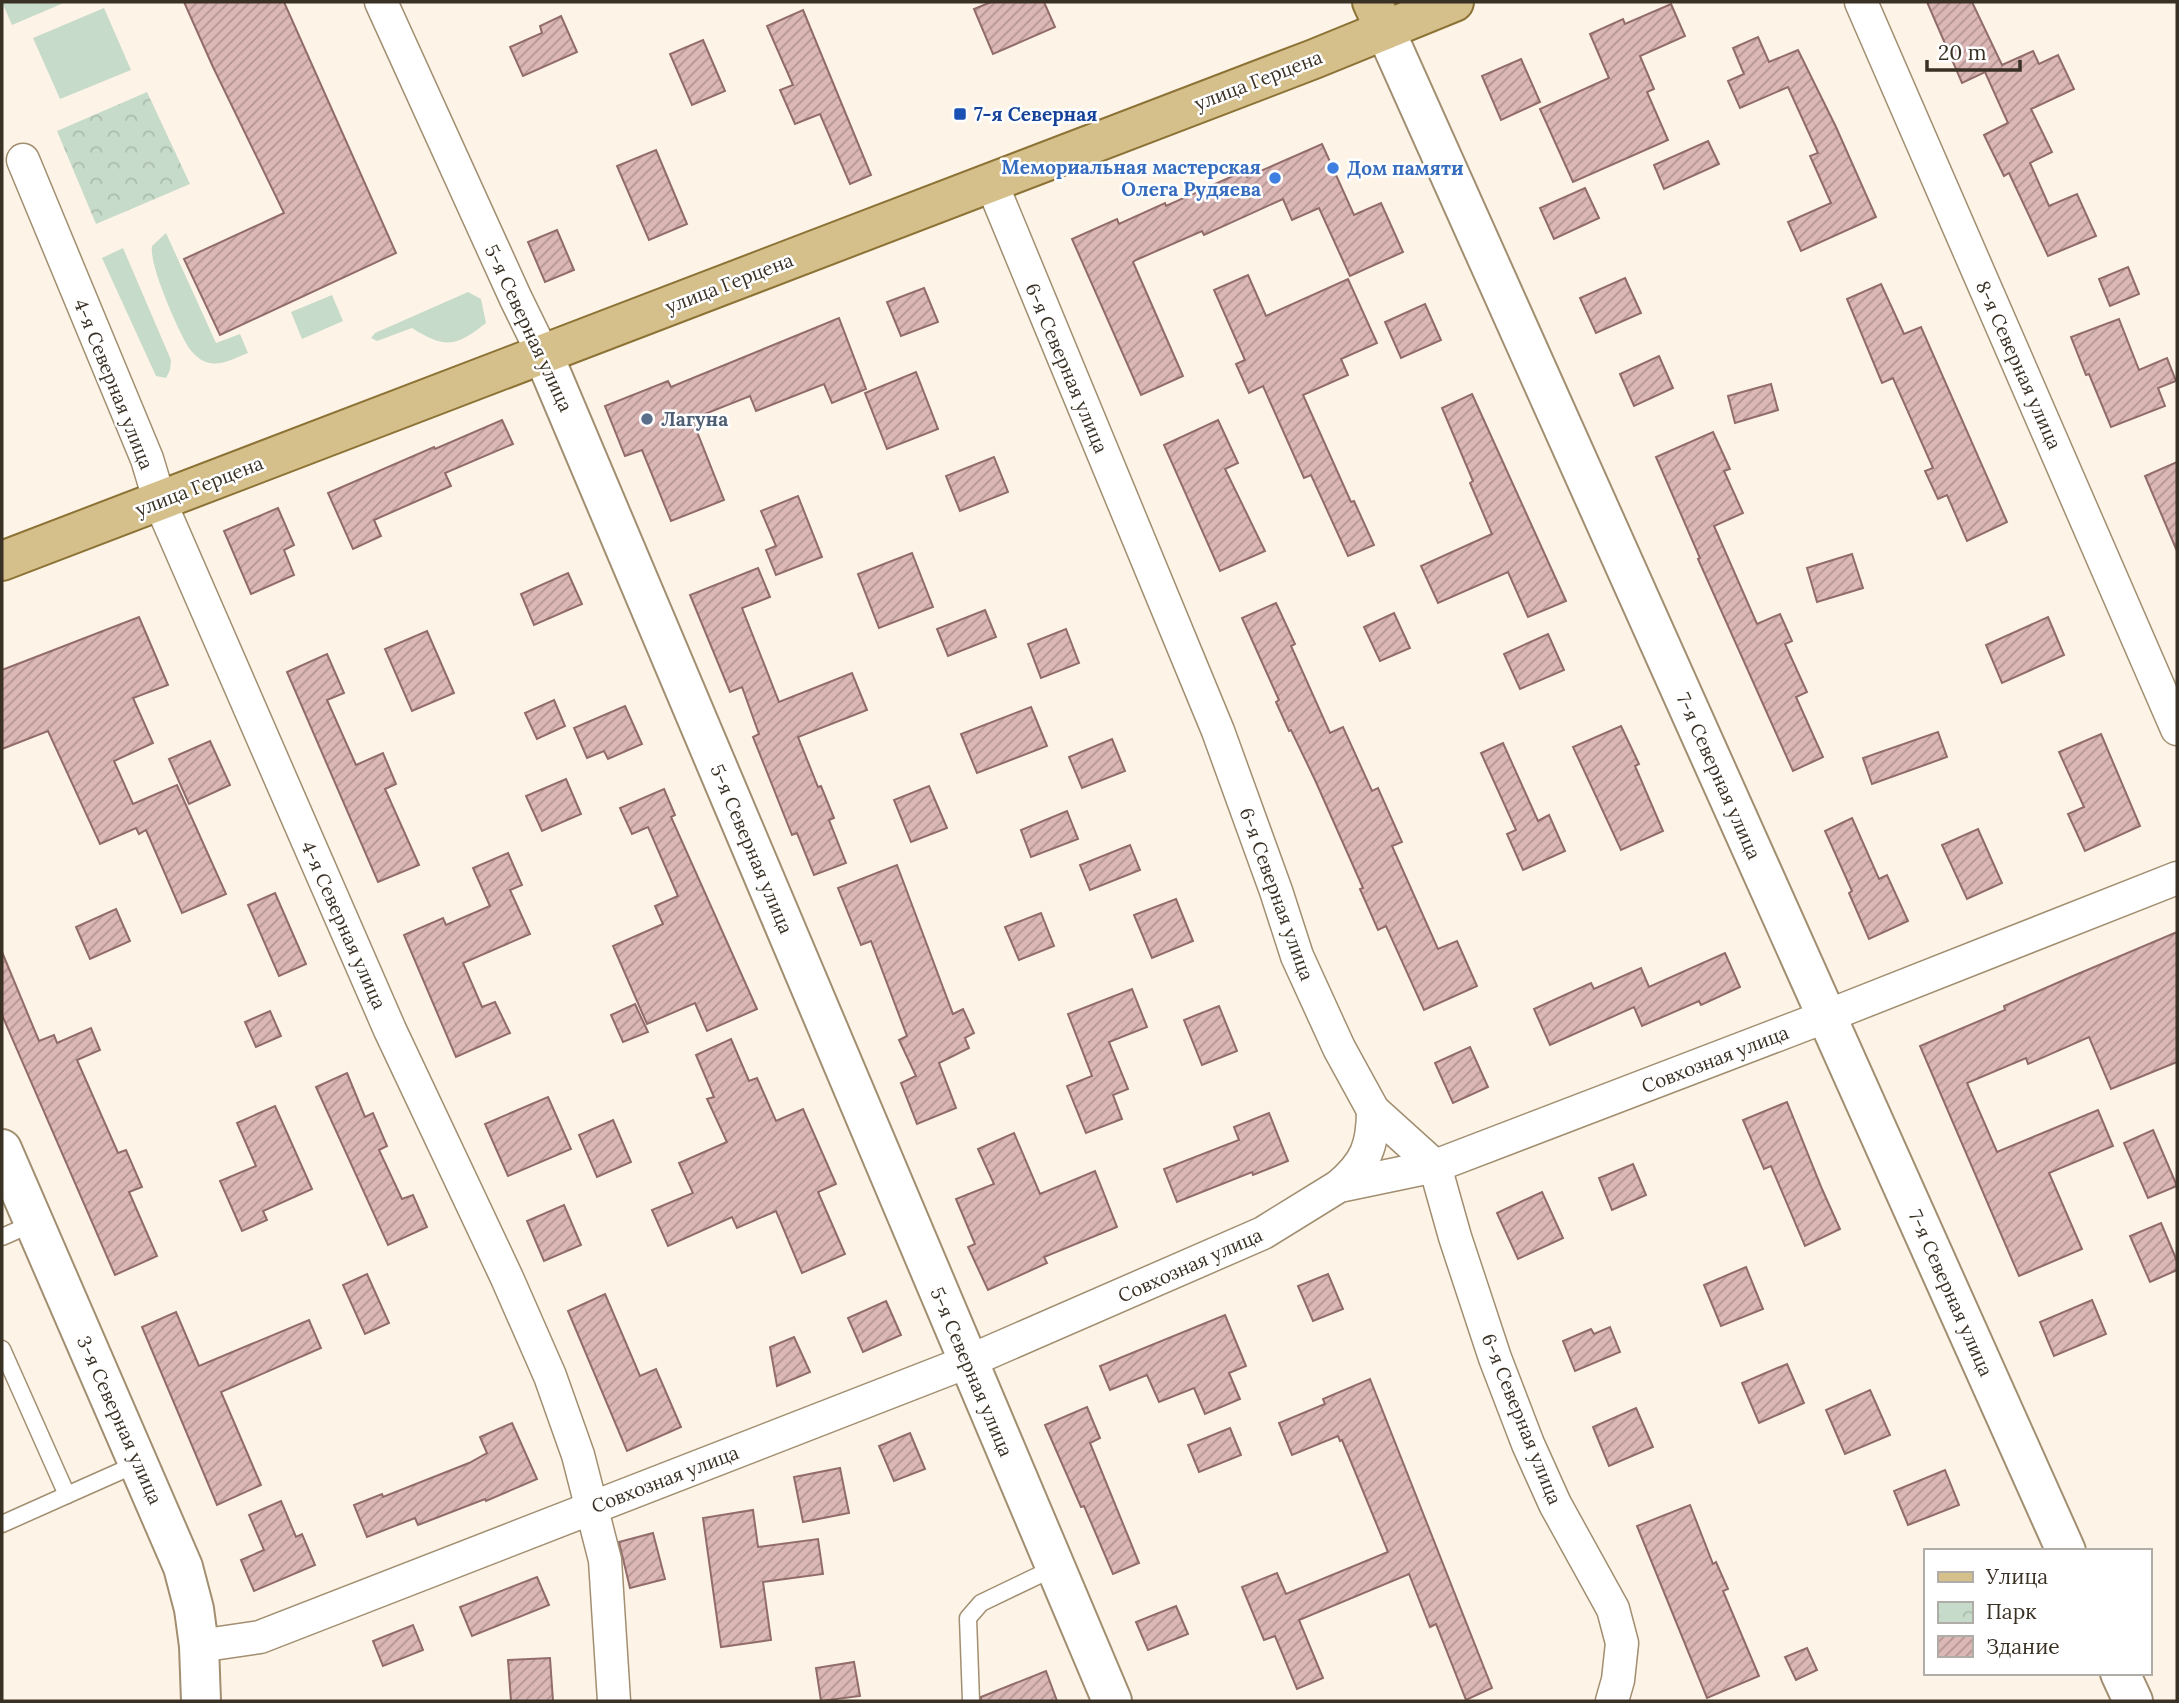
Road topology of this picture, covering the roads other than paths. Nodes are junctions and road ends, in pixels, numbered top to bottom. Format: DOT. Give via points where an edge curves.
graph roads {
  1 [pos="381,2"];
  2 [pos="1454,2"];
  3 [pos="1861,2"];
  4 [pos="1378,16"];
  5 [pos="23,160"];
  6 [pos="991,182"];
  7 [pos="543,354"];
  8 [pos="160,502"];
  9 [pos="2,561"];
  10 [pos="2177,729"];
  11 [pos="2177,878"];
  12 [pos="1827,1016"];
  13 [pos="1373,1110"];
  14 [pos="2,1149"];
  15 [pos="1435,1166"];
  16 [pos="1339,1186"];
  17 [pos="18,1230"];
  18 [pos="2,1349"];
  19 [pos="967,1362"];
  20 [pos="139,1463"];
  21 [pos="67,1495"];
  22 [pos="592,1507"];
  23 [pos="2,1524"];
  24 [pos="2065,1549"];
  25 [pos="1056,1567"];
  26 [pos="199,1646"];
  27 [pos="2121,1675"];
  28 [pos="201,1701"];
  29 [pos="614,1701"];
  30 [pos="971,1701"];
  31 [pos="1112,1701"];
  32 [pos="1612,1701"];
  33 [pos="2133,1701"];
  1 -- 7 [label="street, 5-я Северная улица"];
  2 -- 4 [label="main road, улица Герцена"];
  3 -- 10 [label="street, 8-я Северная улица"];
  4 -- 6 [label="main road, улица Герцена"];
  4 -- 12 [label="main road, 7-я Северная улица"];
  5 -- 8 [label="street, 4-я Северная улица" via="147,459"];
  6 -- 7 [label="main road, улица Герцена"];
  6 -- 13 [label="street, 6-я Северная улица" via="1218,731 1297,956"];
  7 -- 8 [label="main road, улица Герцена"];
  7 -- 19 [label="main road, 5-я Северная улица"];
  8 -- 9 [label="main road, улица Герцена"];
  8 -- 22 [label="street, 4-я Северная улица" via="390,1030 550,1376"];
  11 -- 12 [label="street, Совхозная улица"];
  12 -- 15 [label="street, Совхозная улица"];
  12 -- 24 [label="main road, 7-я Северная улица"];
  13 -- 15 [label="street, 6-я Северная улица"];
  13 -- 16 [label="street" via="1368,1153 1356,1172"];
  14 -- 17 [label="main road, 3-я Северная улица"];
  15 -- 16 [label="street, Совхозная улица"];
  15 -- 32 [label="street, 6-я Северная улица" via="1495,1358 1528,1444 1613,1609 1622,1643"];
  16 -- 19 [label="street, Совхозная улица" via="1264,1233"];
  17 -- 20 [label="main road, 3-я Северная улица"];
  18 -- 21 [label="lane"];
  19 -- 22 [label="street, Совхозная улица"];
  19 -- 25 [label="main road, 5-я Северная улица"];
  20 -- 21 [label="lane"];
  20 -- 26 [label="main road, 3-я Северная улица" via="183,1567"];
  21 -- 23 [label="lane"];
  22 -- 26 [label="street, Совхозная улица" via="260,1637"];
  22 -- 29 [label="street, 4-я Северная улица" via="605,1560"];
  25 -- 30 [label="lane" via="981,1603 968,1618"];
  25 -- 31 [label="main road, 5-я Северная улица"];
  26 -- 28 [label="main road, 3-я Северная улица"];
  27 -- 33 [label="main road"];
}
